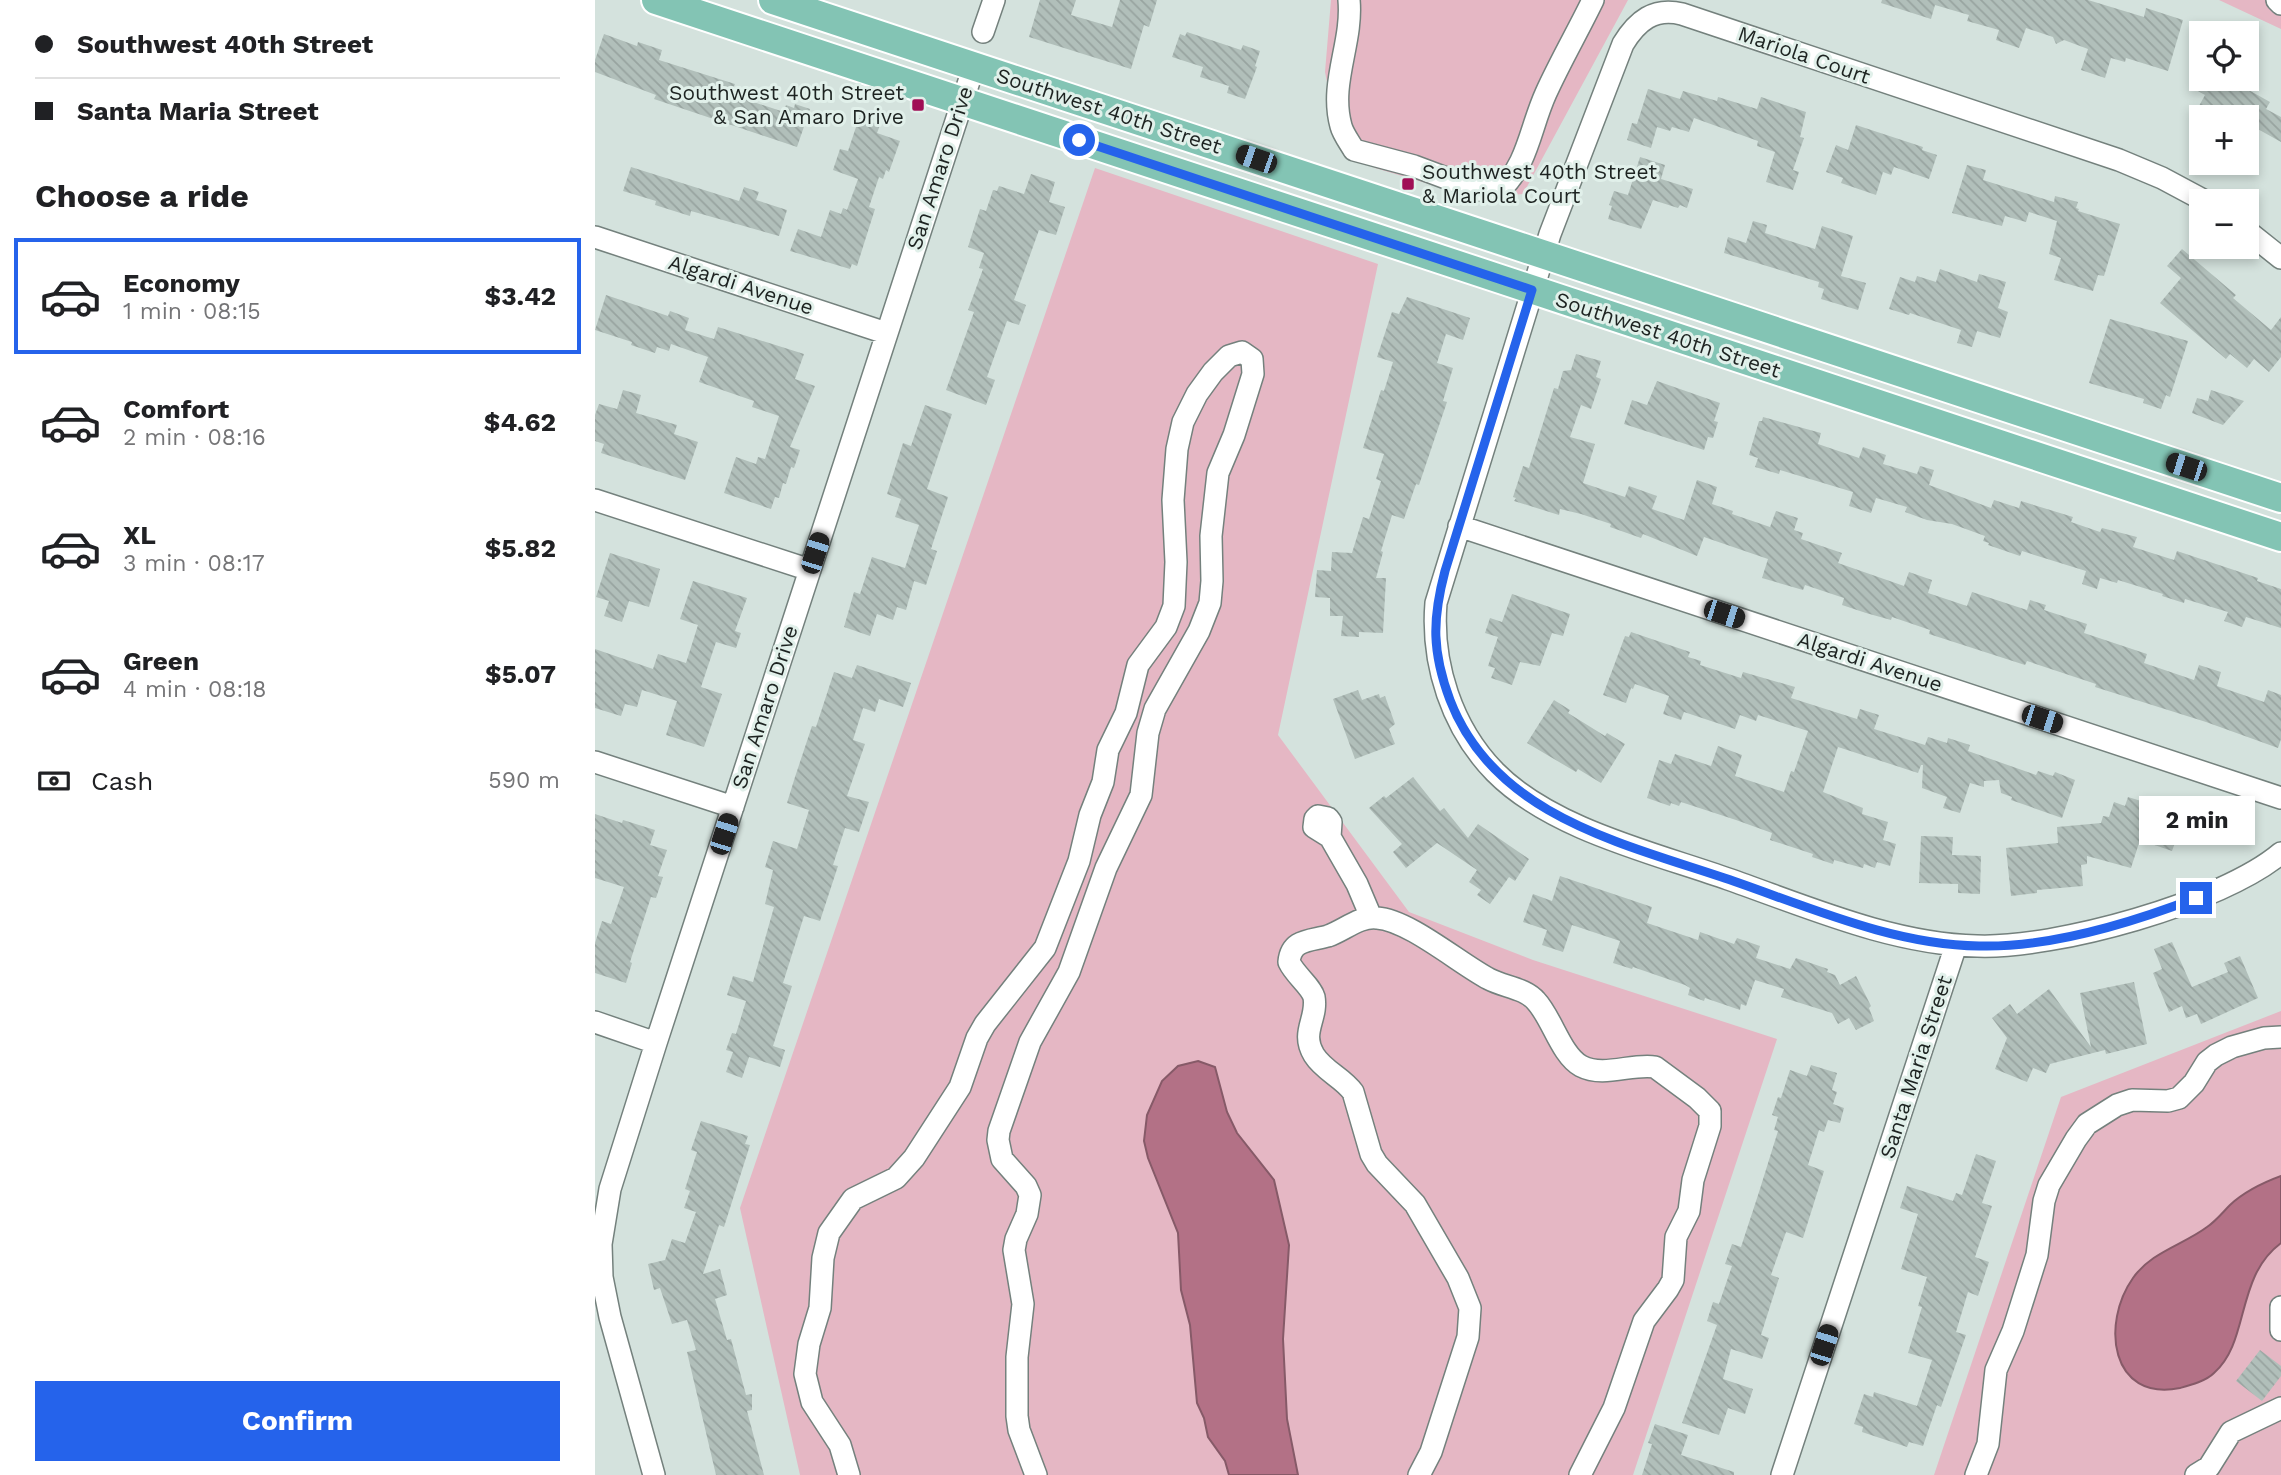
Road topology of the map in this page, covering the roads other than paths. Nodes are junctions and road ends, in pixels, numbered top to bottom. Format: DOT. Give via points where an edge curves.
graph roads {
  1 [pos="656,0"];
  2 [pos="773,0"];
  3 [pos="994,0"];
  4 [pos="1349,0"];
  5 [pos="1593,0"];
  6 [pos="2277,0"];
  7 [pos="2281,4"];
  8 [pos="983,32"];
  9 [pos="974,66"];
  10 [pos="962,101"];
  11 [pos="2189,192"];
  12 [pos="595,237"];
  13 [pos="2259,241"];
  14 [pos="1543,256"];
  15 [pos="2281,258"];
  16 [pos="1532,290"];
  17 [pos="886,333"];
  18 [pos="2281,498"];
  19 [pos="595,499"];
  20 [pos="1459,526"];
  21 [pos="2281,537"];
  22 [pos="810,570"];
  23 [pos="595,762"];
  24 [pos="2281,798"];
  25 [pos="733,807"];
  26 [pos="1329,837"];
  27 [pos="2281,853"];
  28 [pos="1371,917"];
  29 [pos="1956,945"];
  30 [pos="595,1022"];
  31 [pos="2281,1037"];
  32 [pos="656,1043"];
  33 [pos="599,1284"];
  34 [pos="2281,1307"];
  35 [pos="2281,1330"];
  36 [pos="2281,1408"];
  37 [pos="654,1475"];
  38 [pos="849,1475"];
  39 [pos="1036,1475"];
  40 [pos="1419,1475"];
  41 [pos="1580,1475"];
  42 [pos="1782,1475"];
  43 [pos="1976,1475"];
  44 [pos="2196,1475"];
  1 -- 10 [label="main road, Southwest 40th Street"];
  2 -- 9 [label="main road, Southwest 40th Street"];
  3 -- 8 [label="street"];
  4 -- 5 [label="street" via="1348,41 1336,95 1341,128 1354,150 1478,190 1499,191 1522,162 1545,95"];
  6 -- 7 [label="street"];
  9 -- 10 [label="street, San Amaro Drive"];
  9 -- 14 [label="main road, Southwest 40th Street"];
  10 -- 16 [label="main road, Southwest 40th Street"];
  10 -- 17 [label="street, San Amaro Drive"];
  11 -- 14 [label="street, Mariola Court" via="2119,160 1682,14 1658,12 1636,25 1623,44"];
  12 -- 17 [label="street, Algardi Avenue"];
  13 -- 15 [label="street"];
  14 -- 16 [label="street, Mariola Court"];
  14 -- 18 [label="main road, Southwest 40th Street"];
  16 -- 20 [label="street, Mariola Court"];
  16 -- 21 [label="main road, Southwest 40th Street"];
  17 -- 22 [label="street, San Amaro Drive"];
  19 -- 22 [label="street"];
  20 -- 24 [label="street, Algardi Avenue"];
  20 -- 29 [label="street, Mariola Court" via="1436,603 1434,625 1441,670 1461,726 1483,758 1510,785 1542,807 1605,836 1846,919"];
  22 -- 25 [label="street, San Amaro Drive"];
  23 -- 25 [label="street"];
  25 -- 32 [label="street, San Amaro Drive"];
  26 -- 28 [label="street" via="1354,877"];
  27 -- 29 [label="street" via="2234,882 2147,915 2028,943"];
  28 -- 40 [label="street" via="1297,944 1289,962 1314,998 1308,1036 1313,1053 1353,1092 1371,1154 1415,1204 1470,1308 1468,1337 1431,1452"];
  28 -- 41 [label="street" via="1392,921 1488,979 1530,994 1580,1065 1611,1070 1655,1067 1710,1111 1689,1211 1676,1237 1672,1280 1639,1332 1614,1408"];
  29 -- 42 [label="street, Santa Maria Street"];
  30 -- 32 [label="street"];
  31 -- 43 [label="street" via="2232,1047 2207,1062 2179,1098 2117,1105 2087,1124 2076,1139 2049,1185 2031,1277 1996,1370 1991,1431"];
  32 -- 33 [label="street, San Amaro Drive" via="607,1203"];
  33 -- 37 [label="street, San Amaro Drive"];
  34 -- 35 [label="street"];
  36 -- 44 [label="street" via="2231,1432 2209,1467"];
  38 -- 39 [label="street" via="840,1445 812,1402 805,1374 820,1308 829,1233 853,1199 896,1178 914,1158 960,1087 985,1024 1045,948 1079,861 1108,750 1126,713 1138,665 1166,626 1174,606 1173,500 1183,422 1213,372 1229,356 1242,352 1252,359 1253,374 1218,473 1210,603 1155,709 1141,795 1106,868 1069,972 1030,1042 999,1131 1002,1159 1030,1195 1014,1250 1023,1304 1017,1357 1019,1430"];
}
